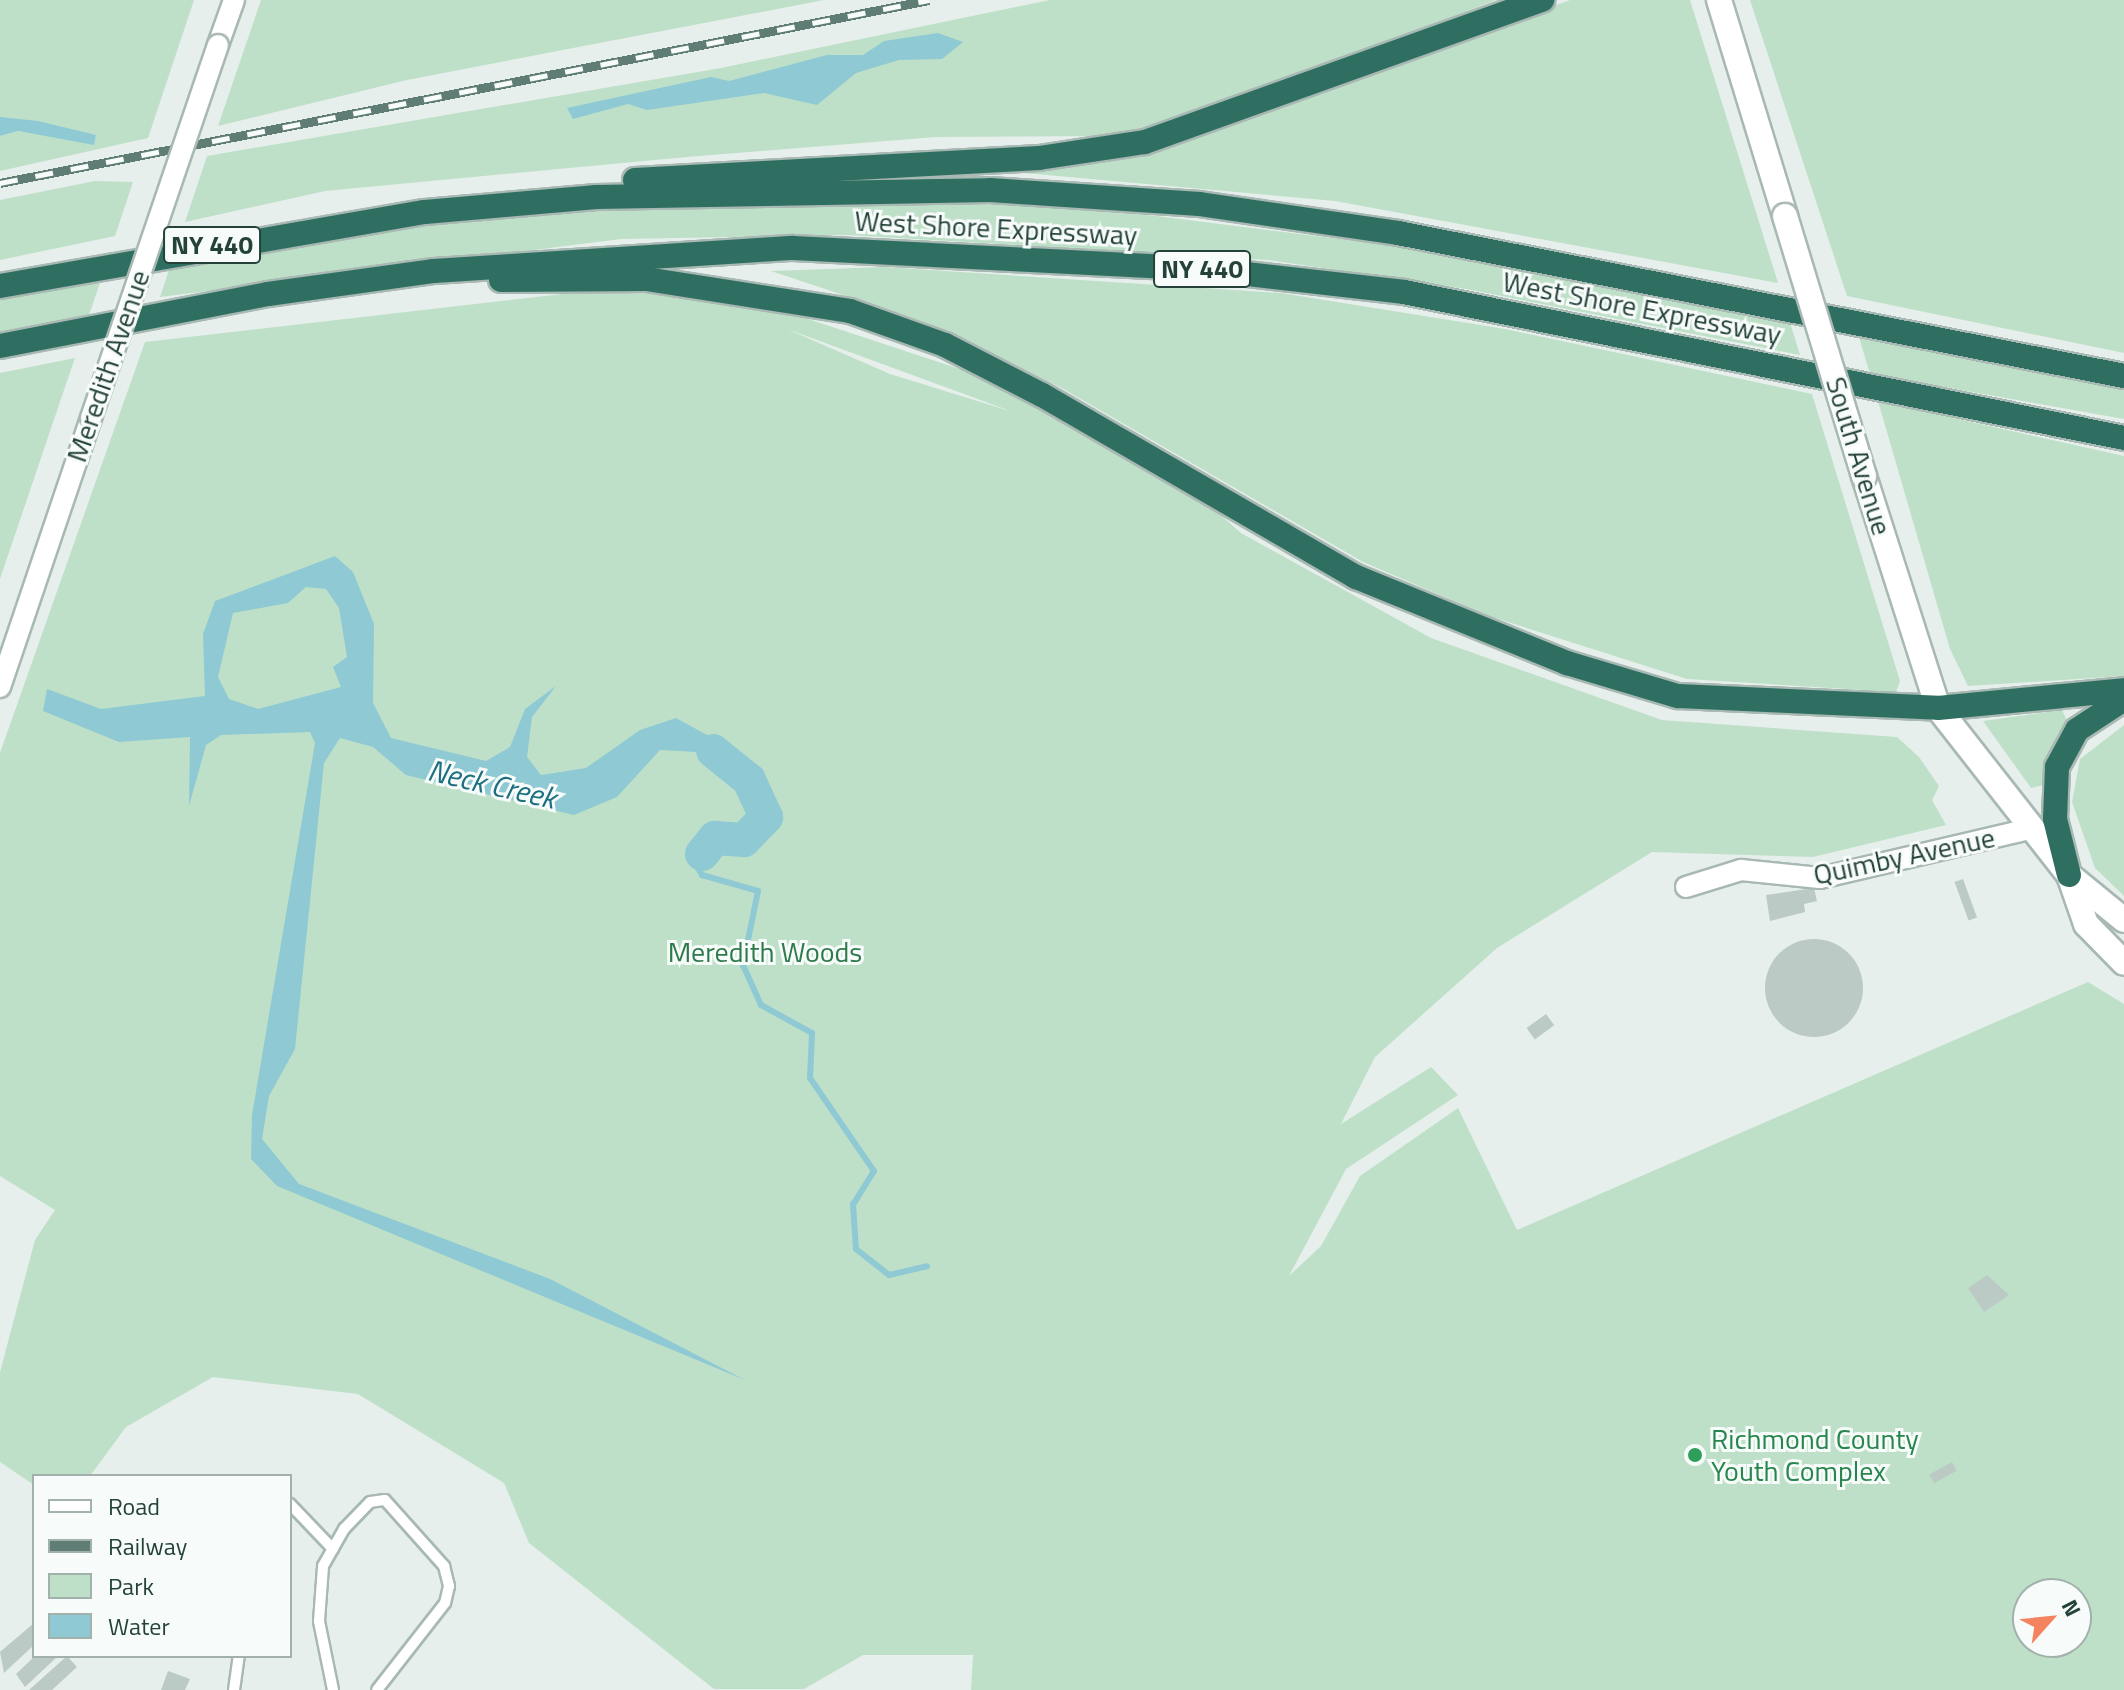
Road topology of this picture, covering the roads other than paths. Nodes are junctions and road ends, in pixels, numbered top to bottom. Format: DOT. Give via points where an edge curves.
graph roads {
  1 [pos="234,0"];
  2 [pos="1542,0"];
  3 [pos="1719,0"];
  4 [pos="425,212"];
  5 [pos="0,286"];
  6 [pos="268,294"];
  7 [pos="0,346"];
  8 [pos="2124,376"];
  9 [pos="2124,438"];
  10 [pos="0,687"];
  11 [pos="2124,690"];
  12 [pos="2124,699"];
  13 [pos="1938,708"];
  14 [pos="2029,829"];
  15 [pos="2069,875"];
  16 [pos="1686,887"];
  17 [pos="2124,920"];
  18 [pos="2124,963"];
  19 [pos="292,1506"];
  20 [pos="333,1549"];
  21 [pos="239,1658"];
  22 [pos="234,1690"];
  23 [pos="333,1690"];
  24 [pos="377,1690"];
  1 -- 10 [label="street, Meredith Avenue, bridge"];
  2 -- 4 [label="highway" via="1200,127 1132,145 1039,158 845,163 596,184"];
  3 -- 13 [label="street, South Avenue, bridge"];
  4 -- 5 [label="highway, West Shore Expressway / NY 440"];
  4 -- 8 [label="highway, West Shore Expressway / NY 440" via="784,190 990,190 1200,204 1605,271"];
  6 -- 7 [label="highway, West Shore Expressway / NY 440"];
  6 -- 9 [label="highway, West Shore Expressway / NY 440" via="604,255 793,248 1203,269 1404,292"];
  6 -- 13 [label="highway" via="646,279 850,311 945,345 1042,395 1356,577 1567,663 1678,696"];
  11 -- 13 [label="highway"];
  12 -- 15 [label="highway" via="2077,730 2057,767 2055,819"];
  13 -- 14 [label="street, South Avenue"];
  14 -- 15 [label="street, South Avenue"];
  14 -- 16 [label="street, Quimby Avenue" via="1820,878 1741,870"];
  15 -- 17 [label="street, South Avenue"];
  15 -- 18 [label="street, South Avenue" via="2086,924"];
  19 -- 20 [label="lane"];
  20 -- 23 [label="lane" via="323,1566 319,1621"];
  20 -- 24 [label="lane" via="370,1502 385,1500 444,1566 445,1603"];
  21 -- 22 [label="lane"];
}
